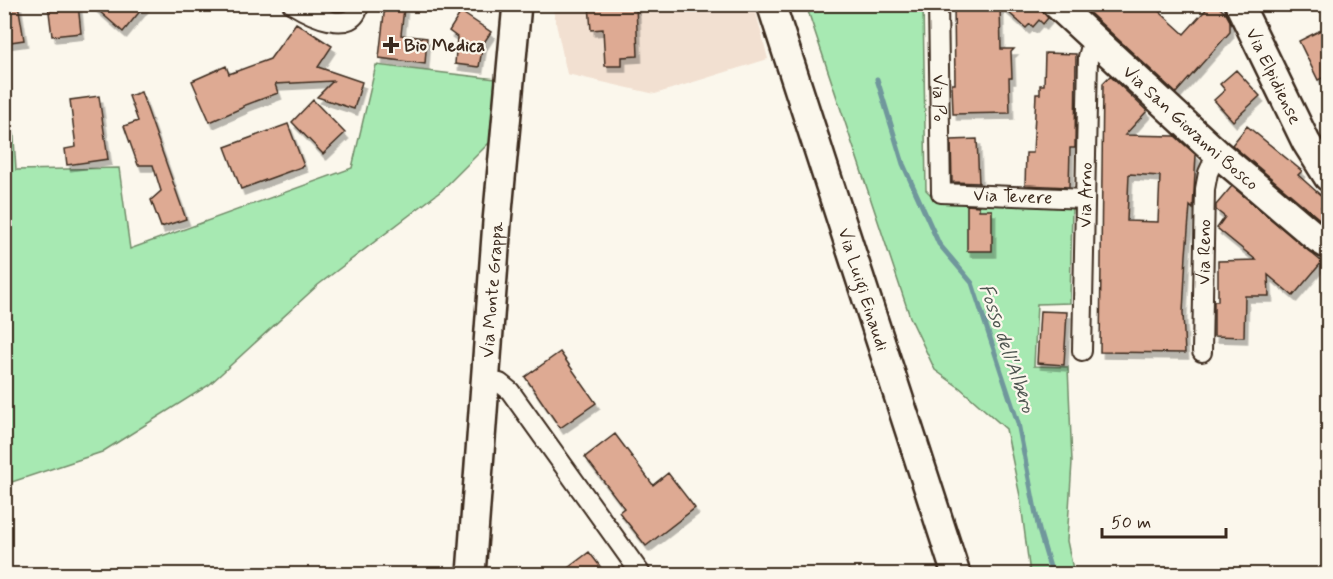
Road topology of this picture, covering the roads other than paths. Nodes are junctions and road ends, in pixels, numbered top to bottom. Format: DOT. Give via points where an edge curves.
graph roads {
  1 [pos="292,4"];
  2 [pos="359,4"];
  3 [pos="517,4"];
  4 [pos="771,4"];
  5 [pos="938,4"];
  6 [pos="1056,4"];
  7 [pos="1239,4"];
  8 [pos="1093,39"];
  9 [pos="1217,153"];
  10 [pos="1329,177"];
  11 [pos="941,193"];
  12 [pos="1085,200"];
  13 [pos="1329,245"];
  14 [pos="1082,351"];
  15 [pos="1202,352"];
  16 [pos="485,380"];
  17 [pos="471,574"];
  18 [pos="641,574"];
  19 [pos="956,574"];
  1 -- 2 [label="street" via="320,18 340,22 355,15"];
  3 -- 16 [label="street, Via Monte Grappa"];
  4 -- 19 [label="street, Via Luigi Einaudi"];
  5 -- 11 [label="street, Via Po"];
  6 -- 8 [label="street, Via San Giovanni Bosco"];
  7 -- 10 [label="street, Via Elpidiense" via="1306,142"];
  8 -- 9 [label="street, Via San Giovanni Bosco"];
  8 -- 12 [label="street, Via Arno" via="1088,57"];
  9 -- 13 [label="street, Via San Giovanni Bosco"];
  9 -- 15 [label="street, Via Reno" via="1205,189"];
  11 -- 12 [label="street, Via Tevere"];
  12 -- 14 [label="street, Via Arno"];
  16 -- 17 [label="street, Via Monte Grappa"];
  16 -- 18 [label="street" via="500,383 510,391"];
}
